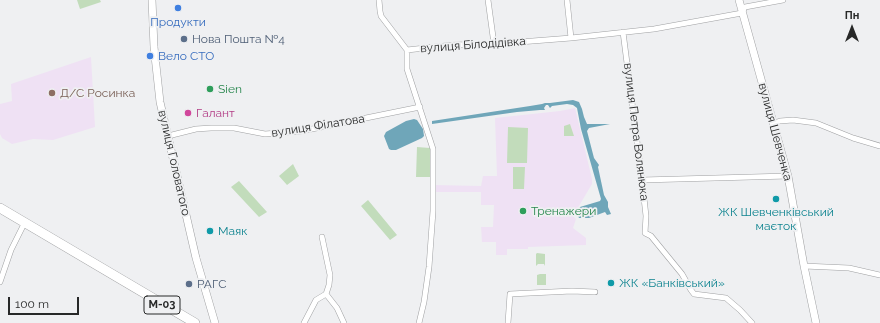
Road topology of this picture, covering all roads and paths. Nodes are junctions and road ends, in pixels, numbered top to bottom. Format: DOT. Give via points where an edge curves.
graph roads {
  1 [pos="152,0"];
  2 [pos="379,0"];
  3 [pos="488,0"];
  4 [pos="567,0"];
  5 [pos="739,0"];
  6 [pos="783,0"];
  7 [pos="742,12"];
  8 [pos="623,32"];
  9 [pos="570,38"];
  10 [pos="494,44"];
  11 [pos="407,50"];
  12 [pos="420,107"];
  13 [pos="774,123"];
  14 [pos="168,136"];
  15 [pos="880,146"];
  16 [pos="788,176"];
  17 [pos="642,180"];
  18 [pos="0,208"];
  19 [pos="25,222"];
  20 [pos="322,237"];
  21 [pos="804,266"];
  22 [pos="880,275"];
  23 [pos="0,282"];
  24 [pos="595,292"];
  25 [pos="326,294"];
  26 [pos="195,323"];
  27 [pos="215,323"];
  28 [pos="304,323"];
  29 [pos="344,323"];
  30 [pos="419,323"];
  31 [pos="508,323"];
  32 [pos="752,323"];
  33 [pos="816,323"];
  1 -- 14 [label="main road, вулиця Головатого" via="160,102"];
  2 -- 11 [label="street" via="381,16"];
  3 -- 10 [label="street"];
  4 -- 9 [label="street"];
  5 -- 7 [label="main road, вулиця Шевченка"];
  6 -- 7 [label="street, вулиця Білодідівка" via="745,7"];
  7 -- 8 [label="street, вулиця Білодідівка"];
  7 -- 13 [label="main road, вулиця Шевченка"];
  8 -- 9 [label="street, вулиця Білодідівка"];
  8 -- 17 [label="street, вулиця Петра Волянюка"];
  9 -- 10 [label="street, вулиця Білодідівка"];
  10 -- 11 [label="street, вулиця Білодідівка"];
  11 -- 12 [label="street, вулиця Білодідівка" via="407,69"];
  12 -- 14 [label="street, вулиця Філатова" via="302,131 265,134 234,128 211,128"];
  12 -- 30 [label="street, вулиця Білодідівка" via="433,149 433,211 428,273"];
  13 -- 15 [label="street" via="793,120 816,123"];
  13 -- 16 [label="main road, вулиця Шевченка"];
  14 -- 27 [label="main road, вулиця Головатого" via="196,258"];
  16 -- 17 [label="street"];
  16 -- 21 [label="main road, вулиця Шевченка"];
  17 -- 32 [label="street, вулиця Петра Волянюка" via="645,233 651,236 682,274 694,294 726,298"];
  18 -- 19 [label="highway, М-03"];
  19 -- 23 [label="street"];
  19 -- 26 [label="highway, М-03"];
  20 -- 25 [label="street" via="330,275"];
  21 -- 22 [label="street" via="849,268"];
  21 -- 33 [label="main road, вулиця Шевченка"];
  24 -- 31 [label="street" via="510,294"];
  25 -- 28 [label="street" via="316,300"];
  25 -- 29 [label="street"];
}
